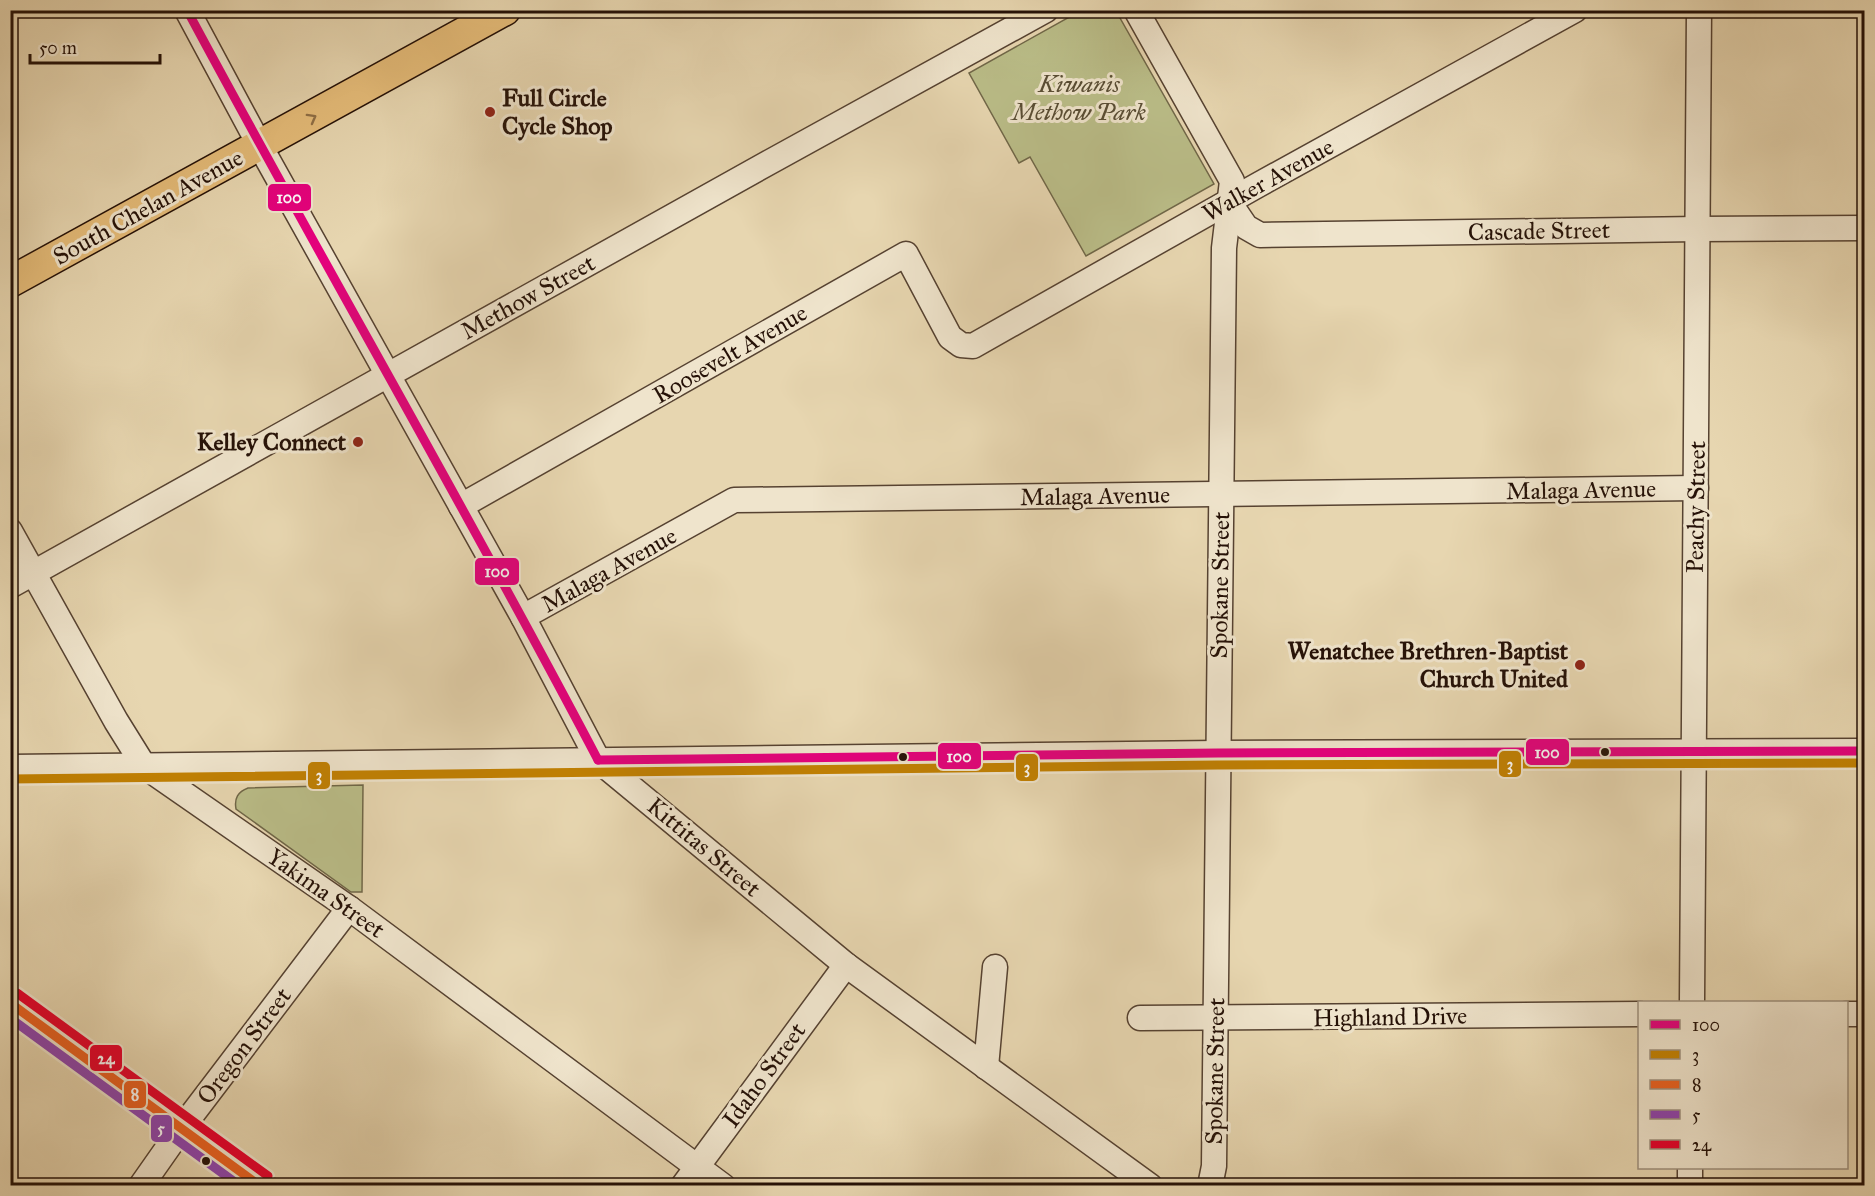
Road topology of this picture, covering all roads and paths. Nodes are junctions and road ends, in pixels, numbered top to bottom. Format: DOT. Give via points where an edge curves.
graph roads {
  1 [pos="187,10"];
  2 [pos="505,10"];
  3 [pos="1046,10"];
  4 [pos="1136,10"];
  5 [pos="1575,10"];
  6 [pos="1699,10"];
  7 [pos="260,146"];
  8 [pos="1229,202"];
  9 [pos="1864,228"];
  10 [pos="1698,229"];
  11 [pos="10,282"];
  12 [pos="961,345"];
  13 [pos="388,376"];
  14 [pos="1696,488"];
  15 [pos="1222,494"];
  16 [pos="461,506"];
  17 [pos="10,531"];
  18 [pos="33,574"];
  19 [pos="10,586"];
  20 [pos="523,617"];
  21 [pos="1693,751"];
  22 [pos="1864,751"];
  23 [pos="1218,753"];
  24 [pos="598,760"];
  25 [pos="144,766"];
  26 [pos="10,767"];
  27 [pos="349,908"];
  28 [pos="846,964"];
  29 [pos="995,967"];
  30 [pos="1692,1001"];
  31 [pos="10,1002"];
  32 [pos="1638,1014"];
  33 [pos="1848,1014"];
  34 [pos="1864,1014"];
  35 [pos="1140,1018"];
  36 [pos="1215,1018"];
  37 [pos="986,1067"];
  38 [pos="182,1129"];
  39 [pos="1690,1169"];
  40 [pos="690,1176"];
  41 [pos="141,1185"];
  42 [pos="261,1185"];
  43 [pos="723,1185"];
  44 [pos="1150,1185"];
  45 [pos="1210,1185"];
  46 [pos="1690,1185"];
  1 -- 7 [label="street, Kittitas Street"];
  7 -- 2 [label="main road, South Chelan Avenue, one-way"];
  3 -- 13 [label="street, Methow Street"];
  4 -- 8 [label="street, Spokane Street" via="1232,181"];
  5 -- 8 [label="street, Walker Avenue"];
  6 -- 10 [label="street, Peachy Street"];
  7 -- 11 [label="main road, South Chelan Avenue"];
  7 -- 13 [label="street, Kittitas Street"];
  8 -- 10 [label="street, Cascade Street" via="1246,227 1260,236"];
  8 -- 12 [label="street, Walker Avenue" via="973,346"];
  8 -- 15 [label="street, Spokane Street" via="1224,248"];
  9 -- 10 [label="street, Cascade Street"];
  10 -- 14 [label="street, Peachy Street"];
  12 -- 16 [label="street, Roosevelt Avenue" via="950,338 906,254"];
  13 -- 16 [label="street, Kittitas Street"];
  13 -- 18 [label="street, Methow Street"];
  14 -- 15 [label="street, Malaga Avenue"];
  14 -- 21 [label="street, Peachy Street"];
  15 -- 20 [label="street, Malaga Avenue" via="734,501"];
  15 -- 23 [label="street, Spokane Street"];
  16 -- 20 [label="street, Kittitas Street"];
  17 -- 18 [label="street, Yakima Street"];
  18 -- 19 [label="street, Methow Street"];
  18 -- 25 [label="street, Yakima Street"];
  20 -- 24 [label="street, Kittitas Street"];
  21 -- 22 [label="street"];
  21 -- 23 [label="street"];
  21 -- 30 [label="street, Peachy Street"];
  23 -- 24 [label="street"];
  23 -- 36 [label="street, Spokane Street"];
  24 -- 25 [label="street"];
  24 -- 28 [label="street, Kittitas Street"];
  25 -- 26 [label="street"];
  25 -- 27 [label="street, Yakima Street"];
  27 -- 38 [label="street, Oregon Street"];
  27 -- 40 [label="street, Yakima Street"];
  28 -- 37 [label="street, Kittitas Street"];
  28 -- 40 [label="street, Idaho Street"];
  29 -- 37 [label="street"];
  31 -- 38 [label="main road"];
  32 -- 36 [label="street, Highland Drive"];
  33 -- 34 [label="street"];
  35 -- 36 [label="street, Highland Drive"];
  36 -- 45 [label="street, Spokane Street" via="1214,1166"];
  37 -- 44 [label="street, Kittitas Street"];
  38 -- 41 [label="street, Oregon Street"];
  38 -- 42 [label="main road"];
  39 -- 46 [label="street"];
  40 -- 43 [label="street, Yakima Street"];
}
